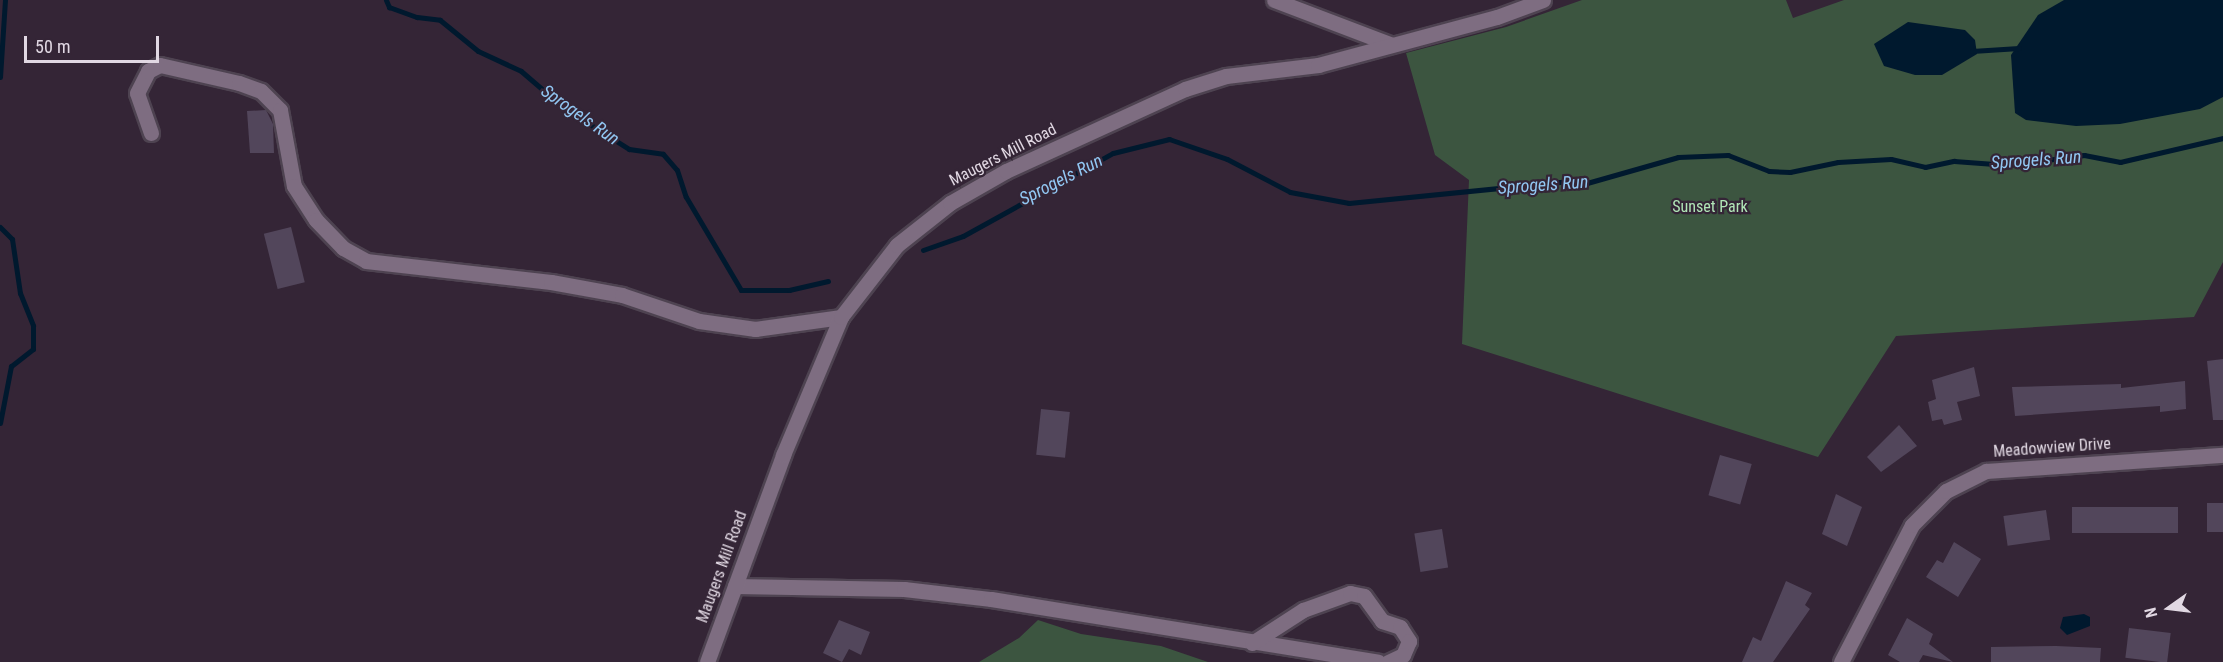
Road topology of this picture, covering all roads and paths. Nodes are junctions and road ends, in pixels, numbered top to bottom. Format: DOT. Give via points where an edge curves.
graph roads {
  1 [pos="1274,0"];
  2 [pos="1543,0"];
  3 [pos="1390,44"];
  4 [pos="151,133"];
  5 [pos="841,317"];
  6 [pos="2223,455"];
  7 [pos="735,586"];
  8 [pos="1251,643"];
  9 [pos="1309,657"];
  10 [pos="707,662"];
  11 [pos="1377,662"];
  12 [pos="1388,662"];
  13 [pos="1841,662"];
  1 -- 3 [label="street"];
  2 -- 3 [label="street, Maugers Mill Road" via="1497,17"];
  3 -- 5 [label="street, Maugers Mill Road" via="1318,65 1227,76 1185,89 1006,171 950,203 897,245"];
  4 -- 5 [label="street" via="137,93 148,71 160,65 239,83 261,92 280,110 294,186 330,234 366,261 551,282 622,295 699,321 754,329"];
  5 -- 7 [label="street, Maugers Mill Road"];
  6 -- 13 [label="street, Meadowview Drive" via="1986,471 1946,491 1912,525"];
  7 -- 8 [label="street" via="904,589 980,597"];
  7 -- 10 [label="street, Maugers Mill Road"];
  8 -- 9 [label="street"];
  8 -- 12 [label="street" via="1303,610 1350,593 1364,596 1382,621 1400,627 1408,641 1402,655"];
  9 -- 11 [label="street"];
}
